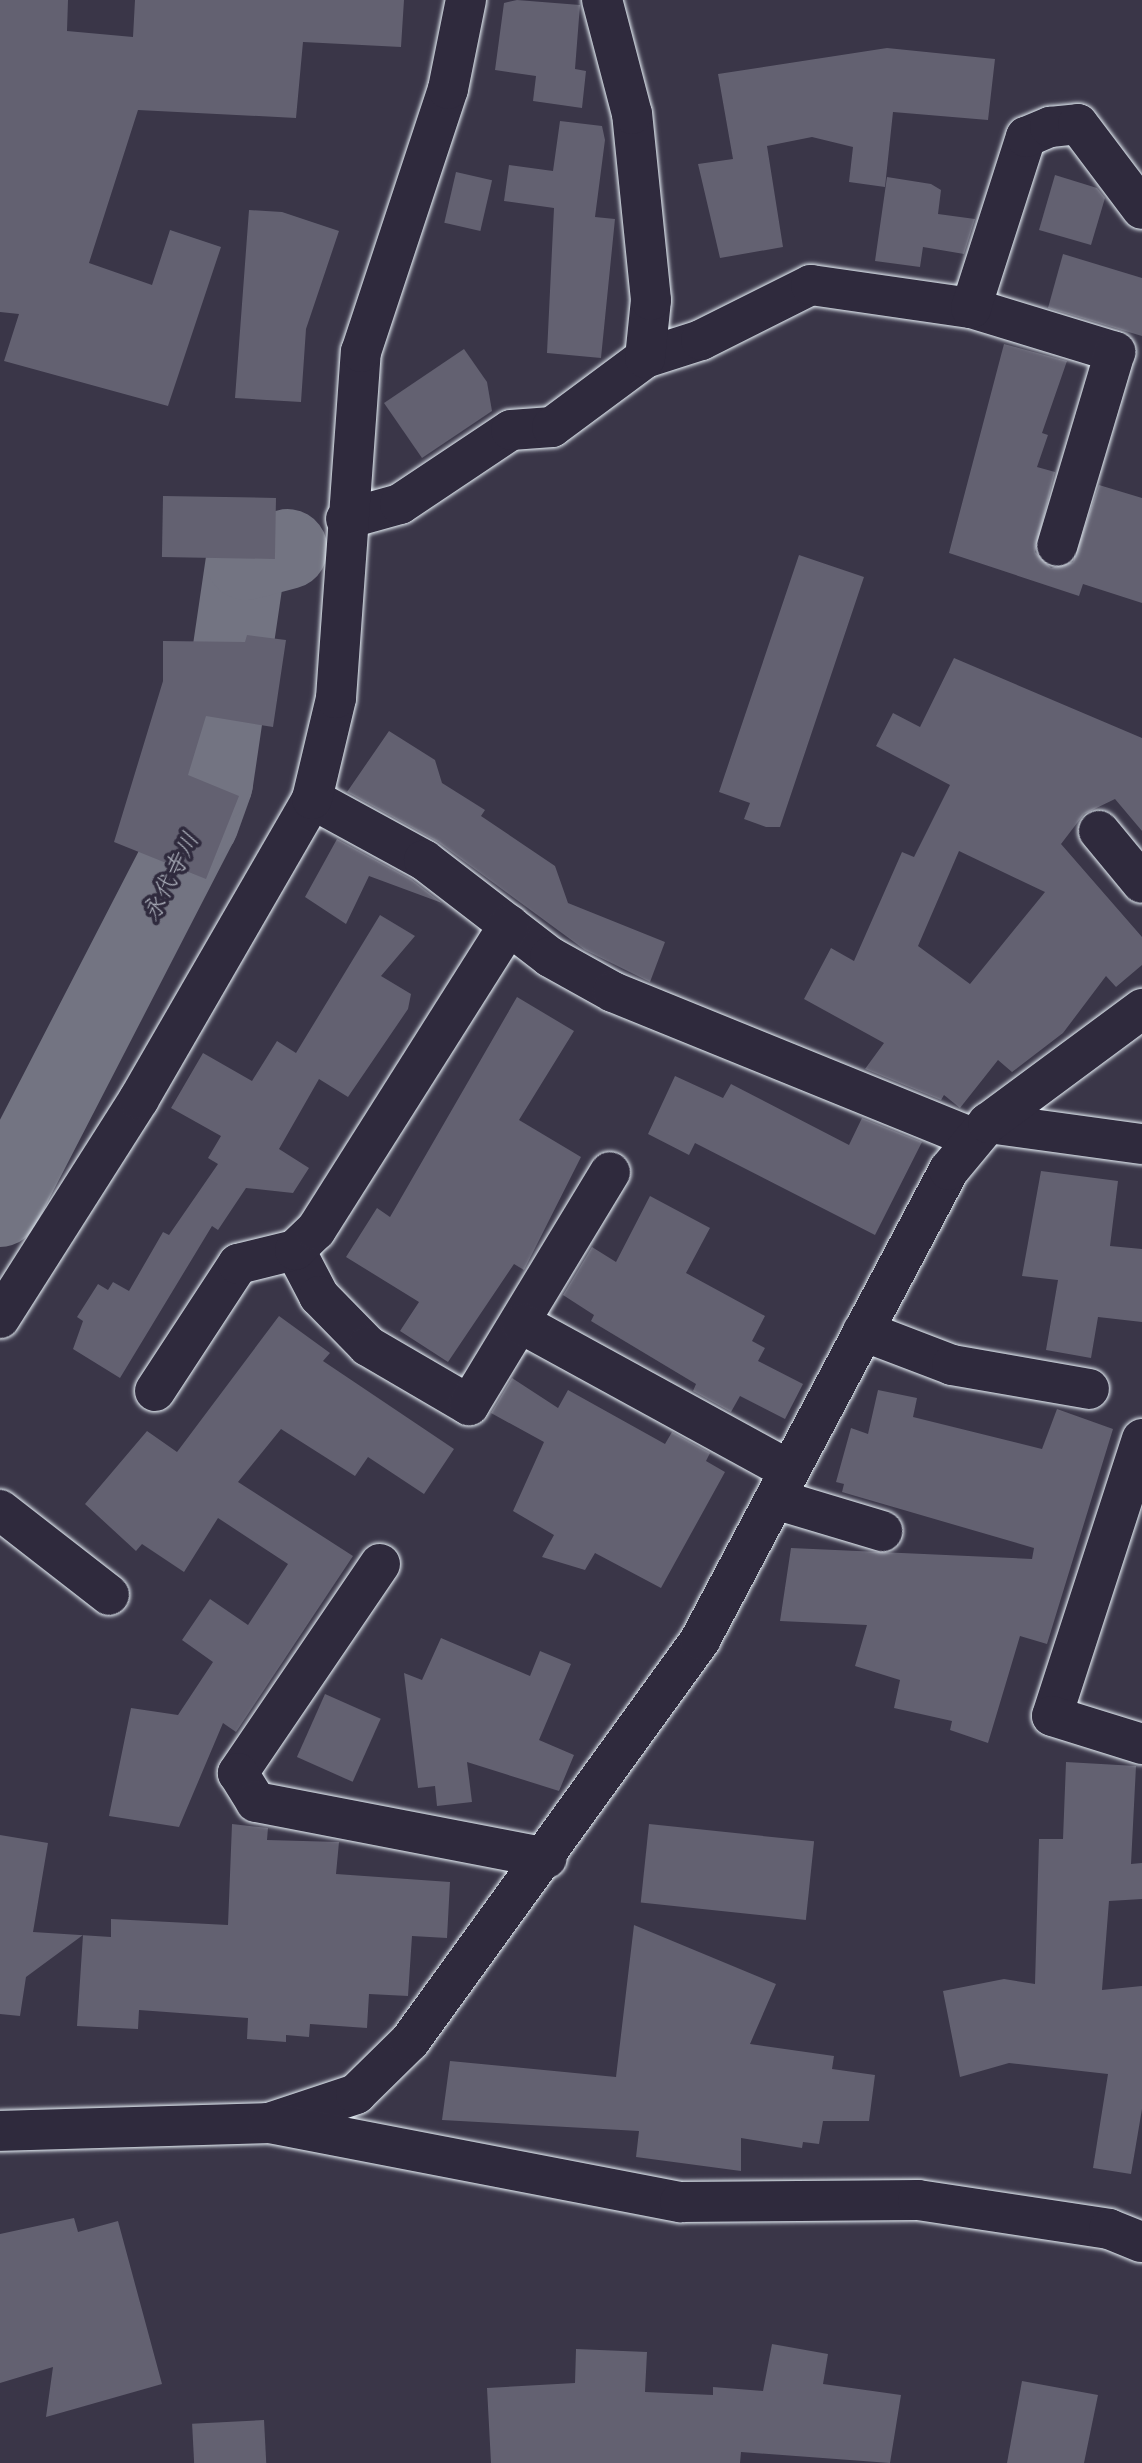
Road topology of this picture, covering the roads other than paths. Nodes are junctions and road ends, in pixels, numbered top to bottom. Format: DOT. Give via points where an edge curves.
graph roads {
  1 [pos="466,0"];
  2 [pos="602,0"];
  3 [pos="1142,209"];
  4 [pos="971,308"];
  5 [pos="645,358"];
  6 [pos="346,519"];
  7 [pos="1057,546"];
  8 [pos="312,799"];
  9 [pos="1099,831"];
  10 [pos="1142,883"];
  11 [pos="509,925"];
  12 [pos="1142,1009"];
  13 [pos="980,1130"];
  14 [pos="1142,1144"];
  15 [pos="610,1172"];
  16 [pos="295,1250"];
  17 [pos="0,1318"];
  18 [pos="522,1324"];
  19 [pos="863,1331"];
  20 [pos="1089,1389"];
  21 [pos="155,1391"];
  22 [pos="1142,1439"];
  23 [pos="782,1484"];
  24 [pos="0,1510"];
  25 [pos="882,1531"];
  26 [pos="380,1564"];
  27 [pos="109,1595"];
  28 [pos="1142,1744"];
  29 [pos="547,1858"];
  30 [pos="269,2123"];
  31 [pos="0,2131"];
  32 [pos="1142,2242"];
  1 -- 6 [label="street" via="448,89 361,352"];
  2 -- 5 [label="street" via="632,114 651,300"];
  3 -- 4 [label="street" via="1078,124 1026,137"];
  4 -- 5 [label="street" via="811,285 701,340"];
  4 -- 7 [label="street" via="1115,352"];
  5 -- 6 [label="street" via="552,427 511,430 400,504"];
  6 -- 8 [label="street" via="336,698"];
  8 -- 11 [label="street" via="424,860"];
  8 -- 17 [label="street" via="139,1099"];
  9 -- 10 [label="street"];
  11 -- 13 [label="street" via="613,992"];
  11 -- 16 [label="street" via="316,1230"];
  12 -- 13 [label="street"];
  13 -- 14 [label="street"];
  13 -- 19 [label="street"];
  15 -- 18 [label="street"];
  16 -- 18 [label="street" via="319,1296 368,1346 469,1405"];
  16 -- 21 [label="street" via="238,1264"];
  18 -- 23 [label="street"];
  19 -- 20 [label="street" via="952,1365"];
  19 -- 23 [label="street"];
  22 -- 28 [label="street" via="1052,1716"];
  23 -- 25 [label="street"];
  23 -- 29 [label="street" via="700,1640"];
  24 -- 27 [label="street"];
  26 -- 29 [label="street" via="238,1773 256,1802"];
  29 -- 30 [label="street" via="410,2041 356,2094"];
  30 -- 31 [label="street"];
  30 -- 32 [label="street" via="680,2202 918,2200 1109,2229"];
}
